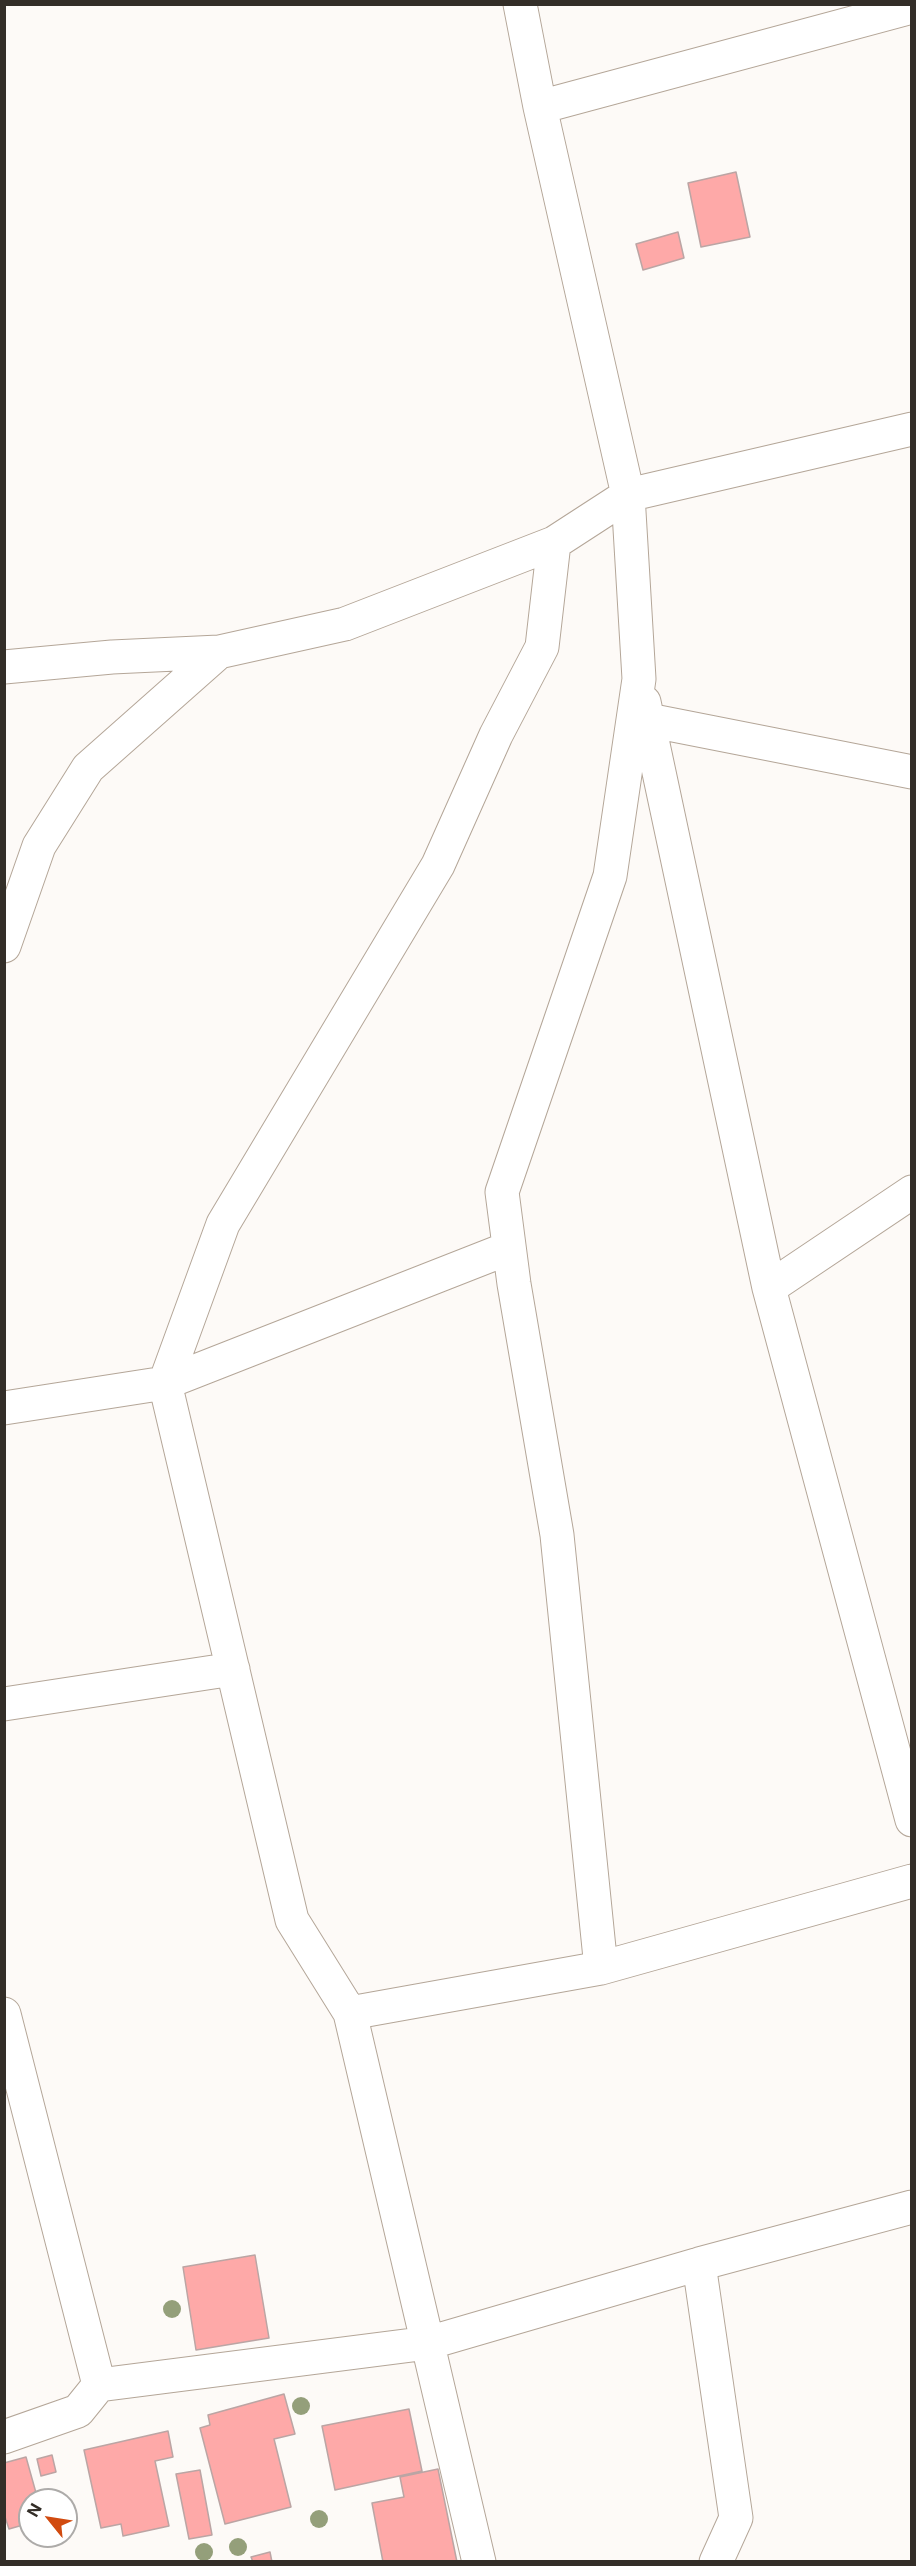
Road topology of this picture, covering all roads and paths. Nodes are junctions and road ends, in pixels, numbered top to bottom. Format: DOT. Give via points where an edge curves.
graph roads {
  1 [pos="520,4"];
  2 [pos="912,8"];
  3 [pos="540,107"];
  4 [pos="912,429"];
  5 [pos="628,495"];
  6 [pos="554,543"];
  7 [pos="219,652"];
  8 [pos="4,667"];
  9 [pos="639,679"];
  10 [pos="648,720"];
  11 [pos="912,772"];
  12 [pos="4,946"];
  13 [pos="912,1192"];
  14 [pos="509,1248"];
  15 [pos="769,1288"];
  16 [pos="165,1383"];
  17 [pos="4,1408"];
  18 [pos="233,1669"];
  19 [pos="4,1704"];
  20 [pos="912,1820"];
  21 [pos="912,1881"];
  22 [pos="601,1968"];
  23 [pos="350,2013"];
  24 [pos="4,2014"];
  25 [pos="912,2207"];
  26 [pos="699,2264"];
  27 [pos="428,2343"];
  28 [pos="99,2385"];
  29 [pos="4,2437"];
  30 [pos="479,2562"];
  31 [pos="716,2562"];
  1 -- 3 [label="street"];
  2 -- 3 [label="street"];
  3 -- 5 [label="street"];
  4 -- 5 [label="street"];
  5 -- 6 [label="street"];
  5 -- 9 [label="street"];
  6 -- 7 [label="street" via="345,624"];
  6 -- 16 [label="street" via="542,647 496,735 438,865 223,1224"];
  7 -- 8 [label="street"];
  7 -- 12 [label="street" via="88,768 39,846"];
  9 -- 10 [label="street"];
  9 -- 14 [label="street" via="610,876 502,1192"];
  10 -- 11 [label="street"];
  10 -- 15 [label="street"];
  13 -- 15 [label="street"];
  14 -- 16 [label="street"];
  14 -- 22 [label="street" via="557,1535"];
  15 -- 20 [label="street"];
  16 -- 17 [label="street"];
  16 -- 18 [label="street"];
  18 -- 19 [label="street"];
  18 -- 23 [label="street" via="292,1920"];
  21 -- 22 [label="street"];
  22 -- 23 [label="street"];
  23 -- 27 [label="street"];
  24 -- 28 [label="street"];
  25 -- 26 [label="street"];
  26 -- 27 [label="street"];
  26 -- 31 [label="street" via="736,2518"];
  27 -- 28 [label="street"];
  27 -- 30 [label="street"];
  28 -- 29 [label="street" via="78,2411"];
}
